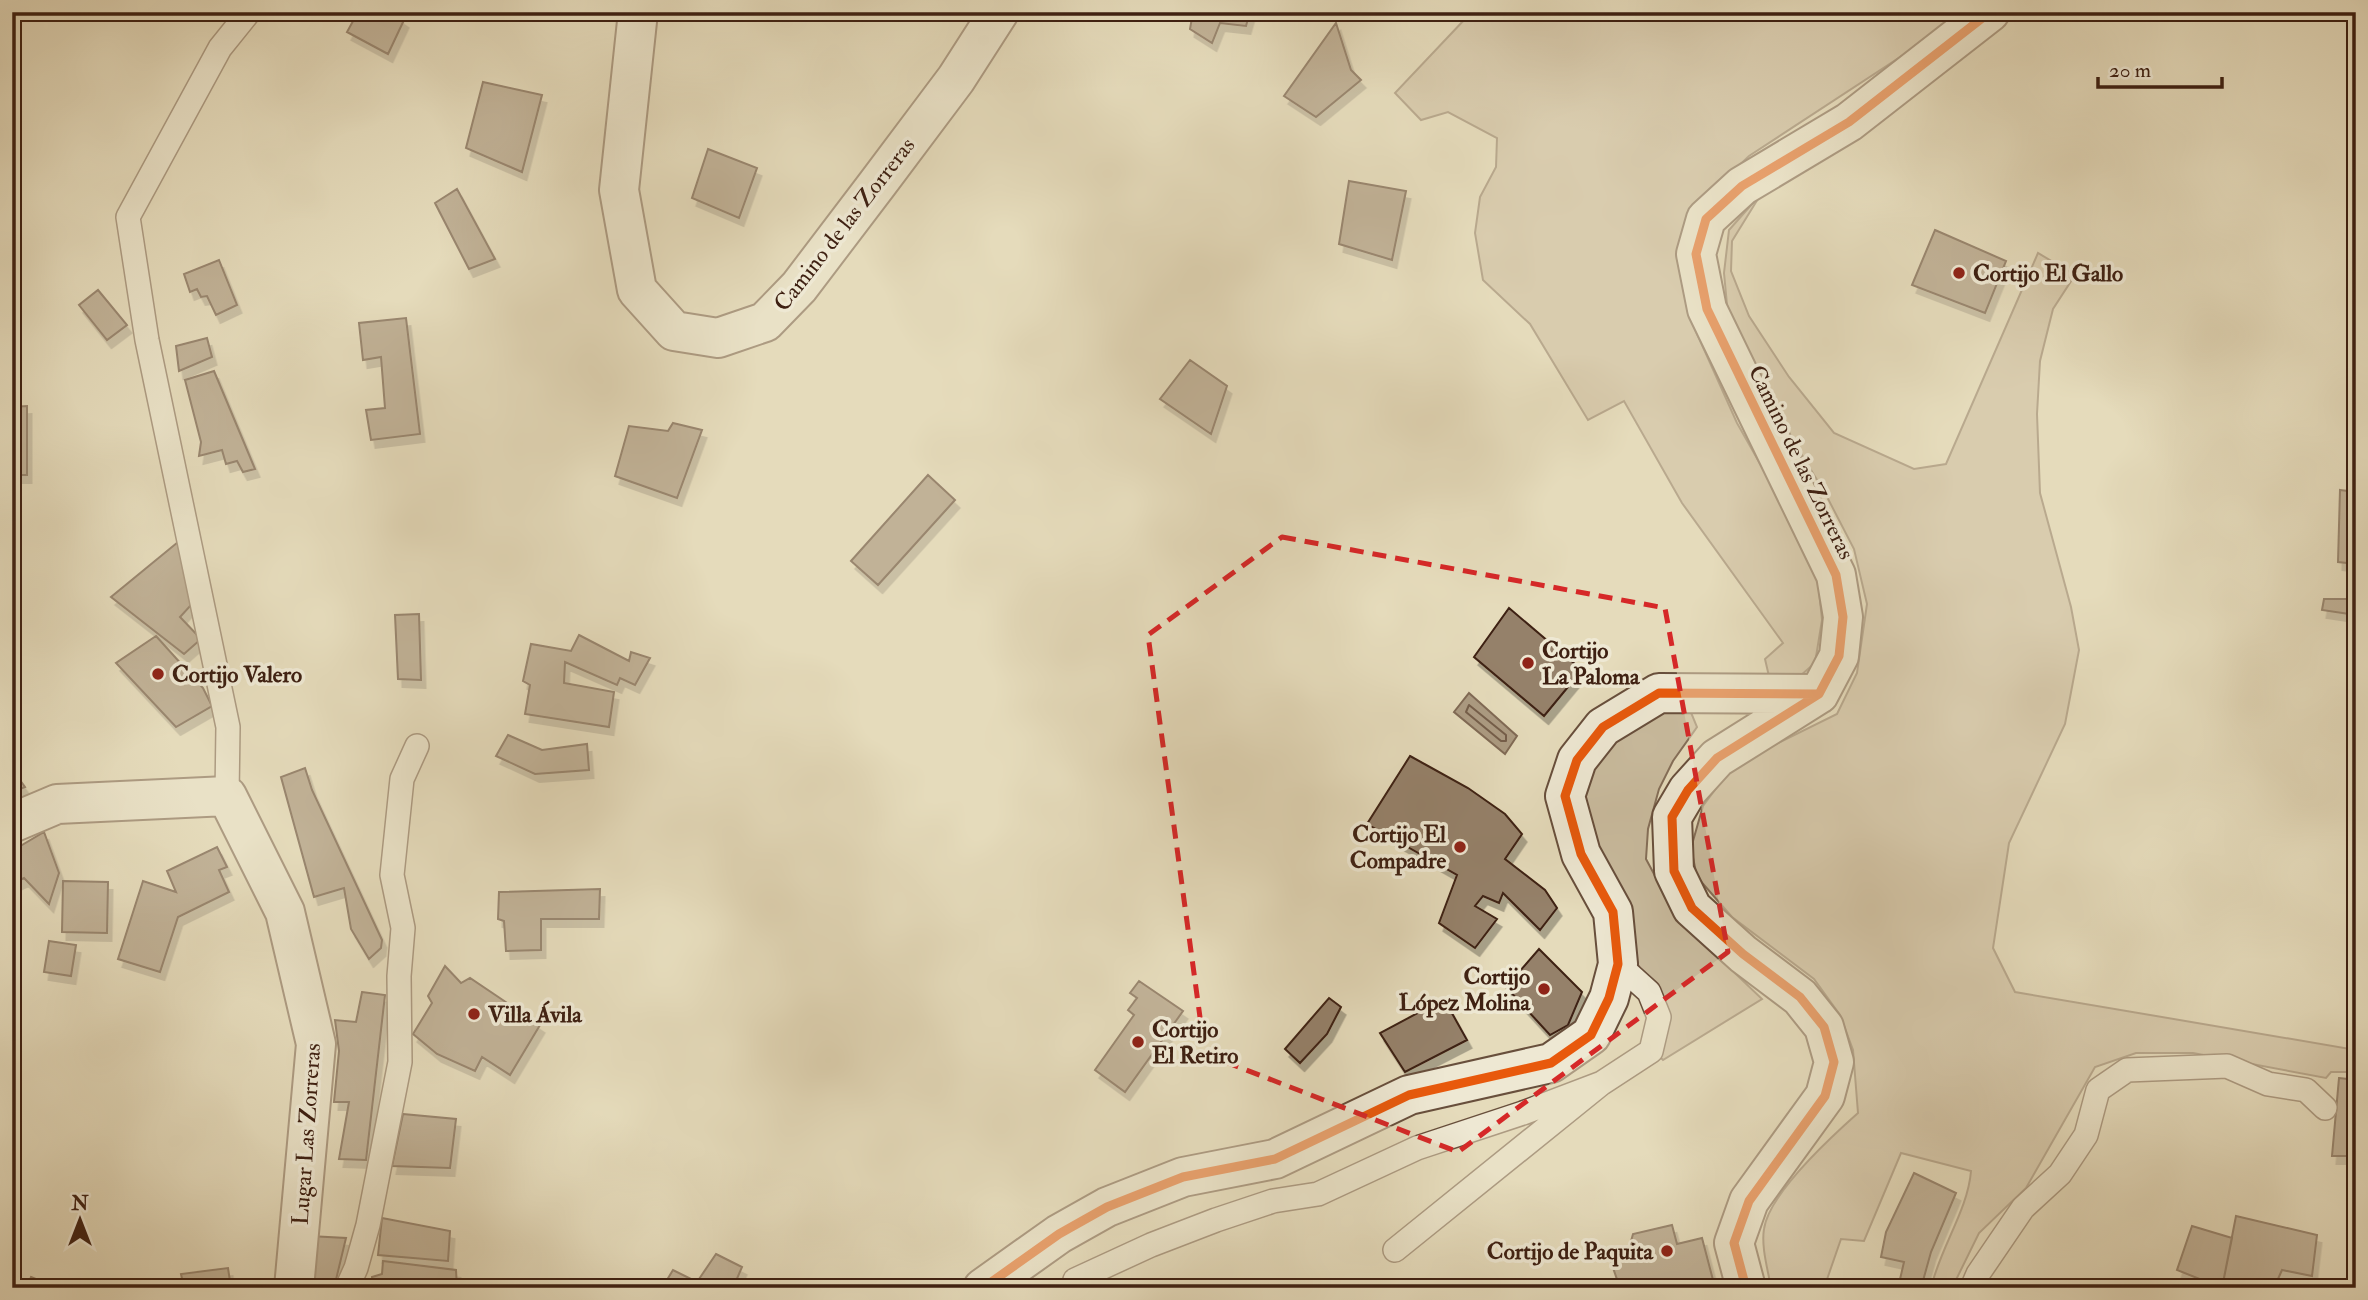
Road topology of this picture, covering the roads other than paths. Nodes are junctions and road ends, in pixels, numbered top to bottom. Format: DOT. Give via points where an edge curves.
graph roads {
  1 [pos="248,12"];
  2 [pos="638,12"];
  3 [pos="999,12"];
  4 [pos="1990,12"];
  5 [pos="1819,694"];
  6 [pos="417,746"];
  7 [pos="227,796"];
  8 [pos="12,823"];
  9 [pos="1618,964"];
  10 [pos="1602,1083"];
  11 [pos="2325,1108"];
  12 [pos="1395,1250"];
  13 [pos="1075,1280"];
  14 [pos="295,1288"];
  15 [pos="347,1288"];
  16 [pos="983,1288"];
  17 [pos="1746,1288"];
  18 [pos="1972,1288"];
  1 -- 7 [label="lane" via="220,48 128,217 147,340 229,727"];
  2 -- 3 [label="street, Camino de las Zorreras" via="619,190 637,290 674,331 718,338 765,322 799,287 956,79"];
  4 -- 5 [label="street, Camino de las Zorreras" via="1849,122 1742,186 1706,219 1696,254 1707,309 1836,575 1843,617 1839,656"];
  5 -- 9 [label="street" via="1659,693 1603,727 1577,760 1565,796 1581,854 1613,912"];
  5 -- 17 [label="street" via="1717,758 1688,790 1672,817 1674,871 1692,908 1800,997 1824,1027 1834,1062 1825,1096 1749,1201 1734,1242"];
  6 -- 15 [label="lane" via="402,779 392,875 403,928 400,1062 368,1225"];
  7 -- 8 [label="street" via="57,804"];
  7 -- 14 [label="street, Lugar Las Zorreras" via="285,912 316,1044"];
  9 -- 10 [label="lane" via="1649,992 1659,1017 1651,1051"];
  9 -- 16 [label="street" via="1609,998 1591,1035 1551,1063 1409,1095 1275,1159 1183,1177 1107,1208 1059,1234"];
  10 -- 12 [label="lane"];
  10 -- 13 [label="lane" via="1417,1148 1318,1194 1273,1201 1216,1220"];
  11 -- 18 [label="lane" via="2306,1090 2268,1084 2227,1066 2127,1070 2098,1090 2086,1135 2060,1174 2023,1208"];
}
